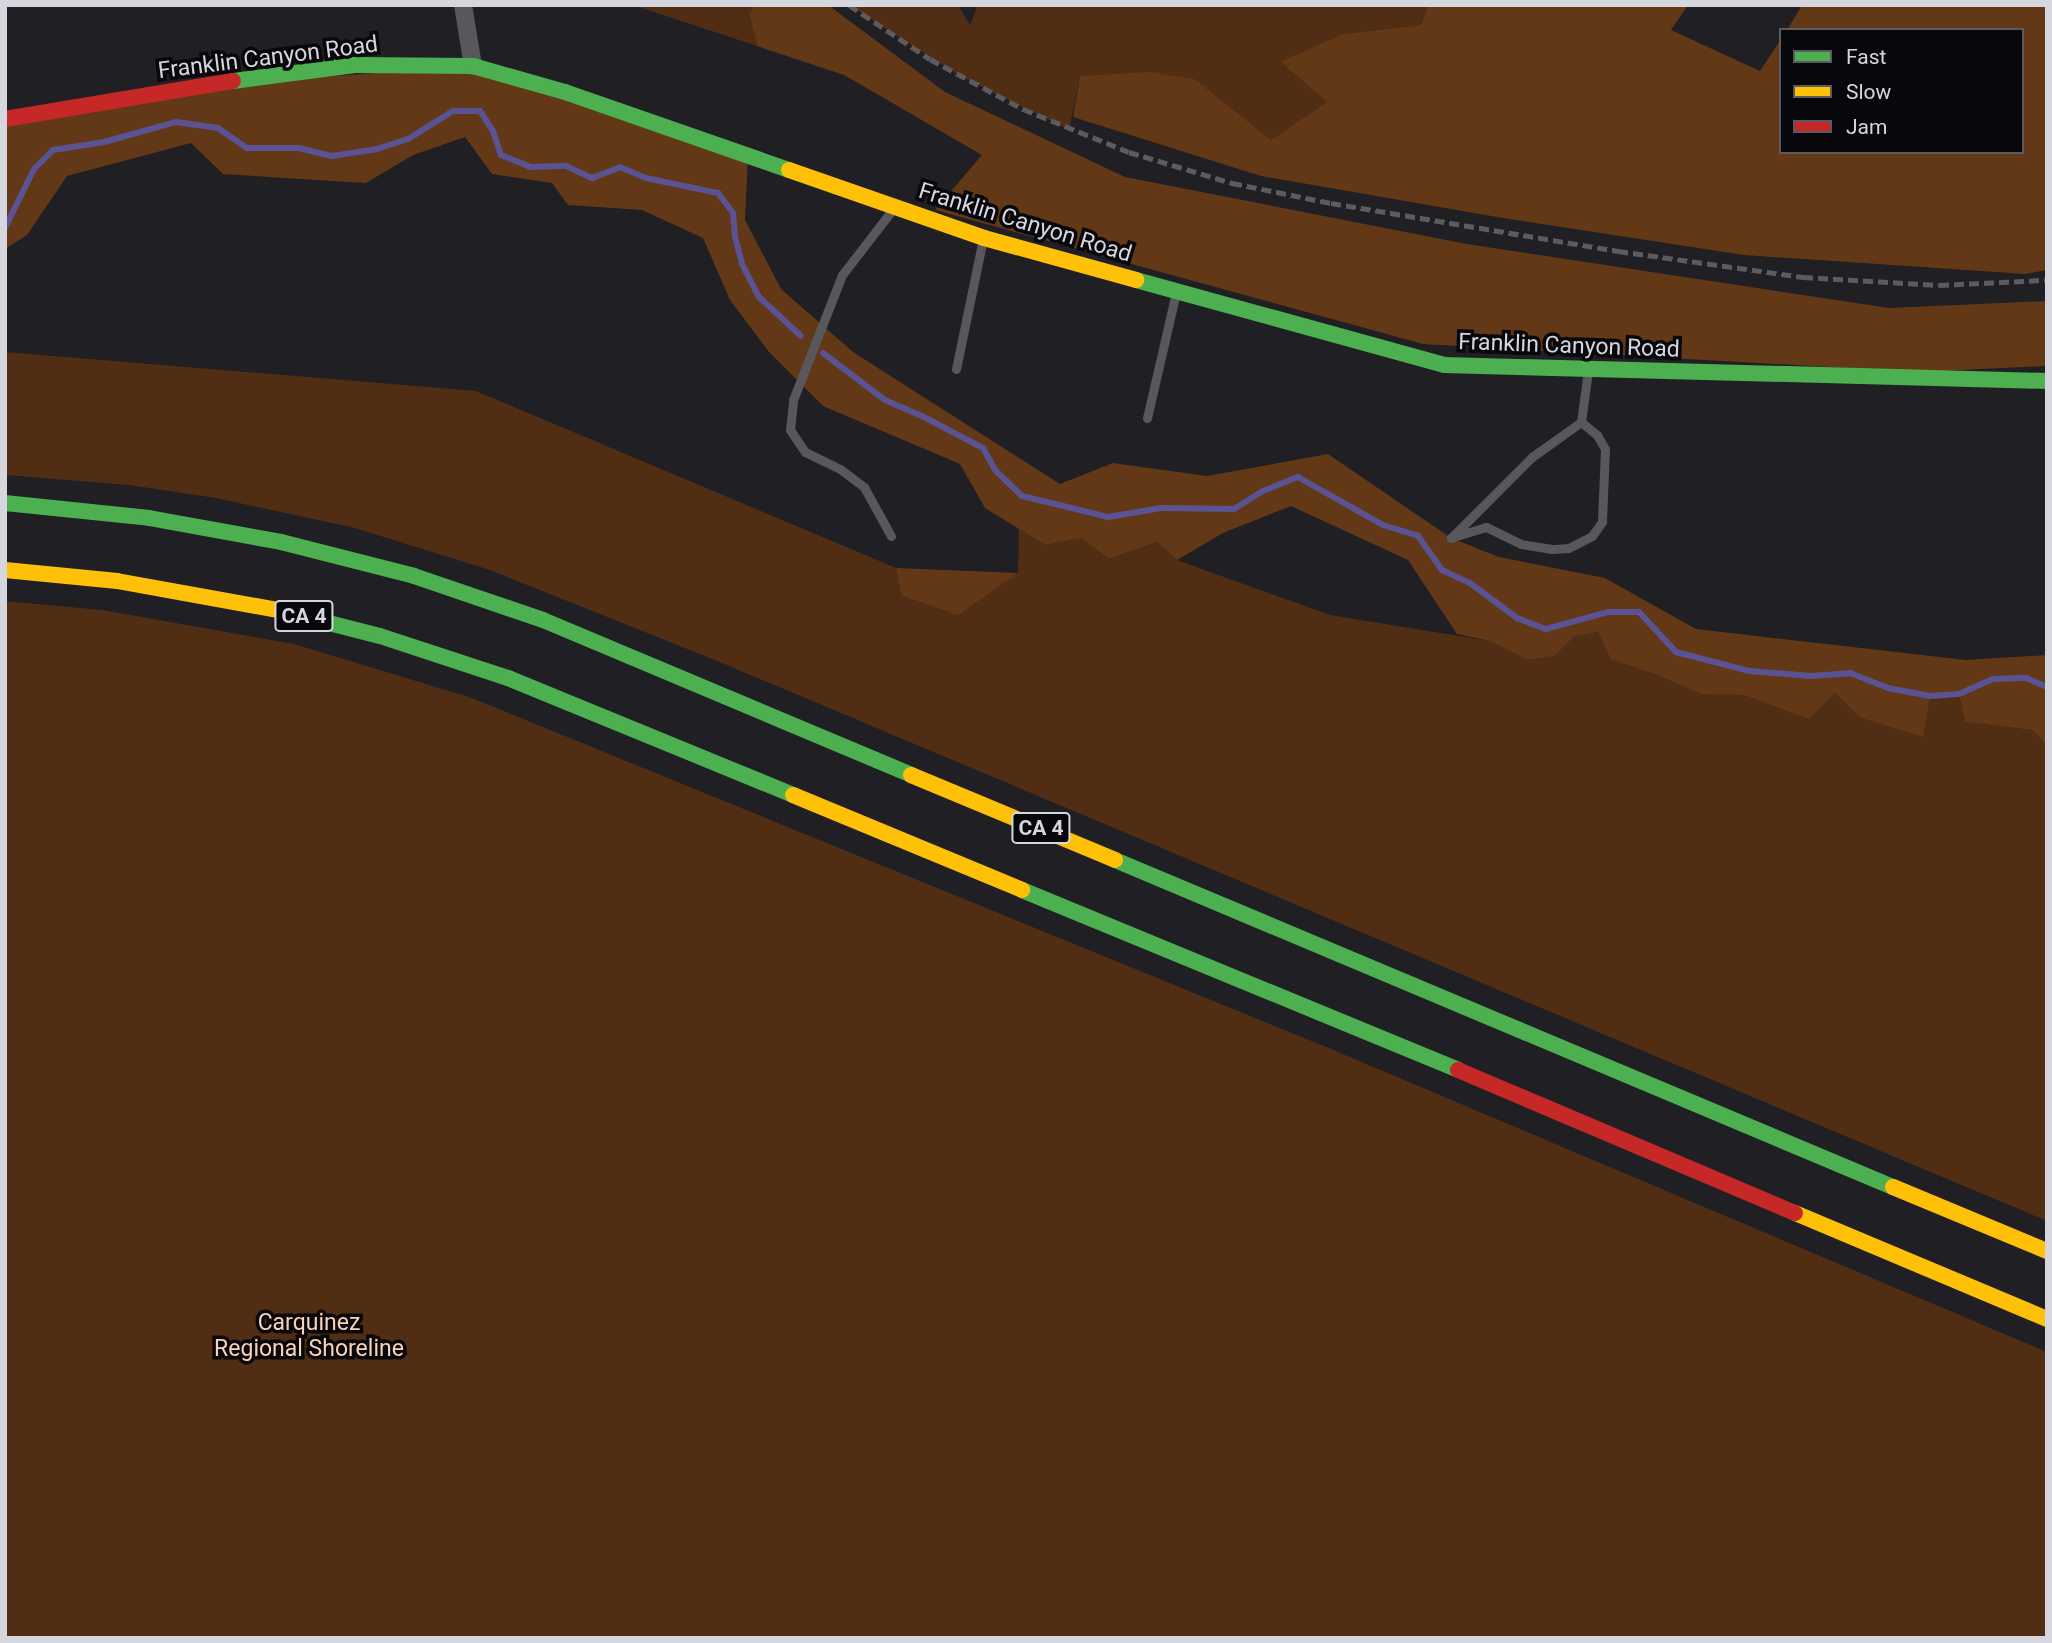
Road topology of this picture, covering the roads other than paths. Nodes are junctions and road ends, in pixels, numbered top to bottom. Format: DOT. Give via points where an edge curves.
graph roads {
  1 [pos="463,5"];
  2 [pos="472,66"];
  3 [pos="5,119"];
  4 [pos="894,208"];
  5 [pos="984,238"];
  6 [pos="1176,291"];
  7 [pos="956,369"];
  8 [pos="1589,369"];
  9 [pos="2047,381"];
  10 [pos="1147,418"];
  11 [pos="1581,422"];
  12 [pos="5,503"];
  13 [pos="891,536"];
  14 [pos="5,570"];
  15 [pos="2047,1251"];
  16 [pos="2047,1319"];
  1 -- 2 [label="street"];
  2 -- 3 [label="main road, Franklin Canyon Road" via="355,65"];
  2 -- 4 [label="main road, Franklin Canyon Road" via="565,92"];
  4 -- 5 [label="main road, Franklin Canyon Road"];
  4 -- 13 [label="lane" via="842,275 793,400 790,430 805,452 864,487"];
  5 -- 6 [label="main road, Franklin Canyon Road"];
  5 -- 7 [label="lane"];
  6 -- 8 [label="main road, Franklin Canyon Road" via="1444,365"];
  6 -- 10 [label="lane"];
  8 -- 9 [label="main road, Franklin Canyon Road"];
  8 -- 11 [label="lane"];
  11 -- 11 [label="lane" via="1532,457 1451,538 1486,527 1521,544 1552,549 1568,548 1592,537 1602,522 1605,449"];
  12 -- 15 [label="main road, CA 4" via="103,512 238,533 371,564 500,605 654,665"];
  14 -- 16 [label="main road, CA 4" via="117,580 249,603 380,636 508,678"];
}
